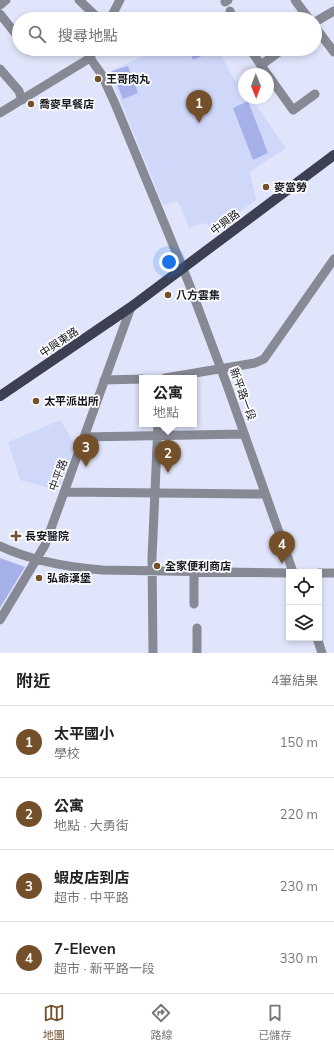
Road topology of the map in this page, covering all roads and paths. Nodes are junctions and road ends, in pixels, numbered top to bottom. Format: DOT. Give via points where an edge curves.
graph roads {
  1 [pos="6,0"];
  2 [pos="79,0"];
  3 [pos="120,0"];
  4 [pos="295,0"];
  5 [pos="0,5"];
  6 [pos="334,11"];
  7 [pos="92,12"];
  8 [pos="114,12"];
  9 [pos="304,12"];
  10 [pos="0,14"];
  11 [pos="322,18"];
  12 [pos="12,29"];
  13 [pos="322,36"];
  14 [pos="334,52"];
  15 [pos="88,56"];
  16 [pos="93,56"];
  17 [pos="255,56"];
  18 [pos="273,56"];
  19 [pos="261,65"];
  20 [pos="263,68"];
  21 [pos="0,69"];
  22 [pos="274,83"];
  23 [pos="315,94"];
  24 [pos="22,100"];
  25 [pos="0,114"];
  26 [pos="334,155"];
  27 [pos="334,259"];
  28 [pos="182,269"];
  29 [pos="131,307"];
  30 [pos="221,369"];
  31 [pos="184,375"];
  32 [pos="139,379"];
  33 [pos="104,380"];
  34 [pos="1,394"];
  35 [pos="158,427"];
  36 [pos="244,434"];
  37 [pos="157,436"];
  38 [pos="84,437"];
  39 [pos="64,492"];
  40 [pos="155,494"];
  41 [pos="265,494"];
  42 [pos="0,546"];
  43 [pos="37,560"];
  44 [pos="292,569"];
  45 [pos="151,571"];
  46 [pos="194,572"];
  47 [pos="286,573"];
  48 [pos="322,573"];
  49 [pos="334,573"];
  50 [pos="194,604"];
  51 [pos="0,620"];
  52 [pos="197,628"];
  53 [pos="318,641"];
  54 [pos="153,653"];
  55 [pos="197,653"];
  56 [pos="322,653"];
  1 -- 5 [label="street"];
  2 -- 7 [label="street"];
  3 -- 8 [label="street"];
  4 -- 9 [label="street"];
  6 -- 11 [label="street"];
  10 -- 12 [label="street"];
  13 -- 14 [label="street"];
  15 -- 24 [label="street"];
  16 -- 28 [label="street, 新平路一段"];
  17 -- 19 [label="street"];
  18 -- 19 [label="street"];
  19 -- 20 [label="street"];
  21 -- 24 [label="street" via="19,92"];
  22 -- 23 [label="street" via="293,110"];
  24 -- 25 [label="street"];
  26 -- 28 [label="main road, 中興路"];
  27 -- 30 [label="street" via="264,359"];
  28 -- 29 [label="main road, 中興路"];
  28 -- 30 [label="street, 新平路一段"];
  29 -- 33 [label="street, 中平路"];
  29 -- 34 [label="main road, 中興東路"];
  30 -- 31 [label="street"];
  30 -- 36 [label="street, 新平路一段"];
  32 -- 33 [label="street"];
  33 -- 38 [label="street, 中平路"];
  35 -- 37 [label="street"];
  36 -- 37 [label="street"];
  36 -- 41 [label="street, 新平路一段"];
  37 -- 38 [label="street"];
  37 -- 40 [label="street"];
  38 -- 39 [label="street, 中平路"];
  39 -- 40 [label="street"];
  39 -- 43 [label="street, 中平路" via="46,545"];
  40 -- 41 [label="street"];
  40 -- 45 [label="street"];
  41 -- 44 [label="street, 新平路一段"];
  42 -- 43 [label="street"];
  43 -- 45 [label="street" via="81,568"];
  43 -- 51 [label="street, 中平路"];
  45 -- 46 [label="street"];
  45 -- 54 [label="street"];
  46 -- 47 [label="street"];
  46 -- 50 [label="street"];
  48 -- 49 [label="street"];
  52 -- 55 [label="street"];
  53 -- 56 [label="street"];
}
